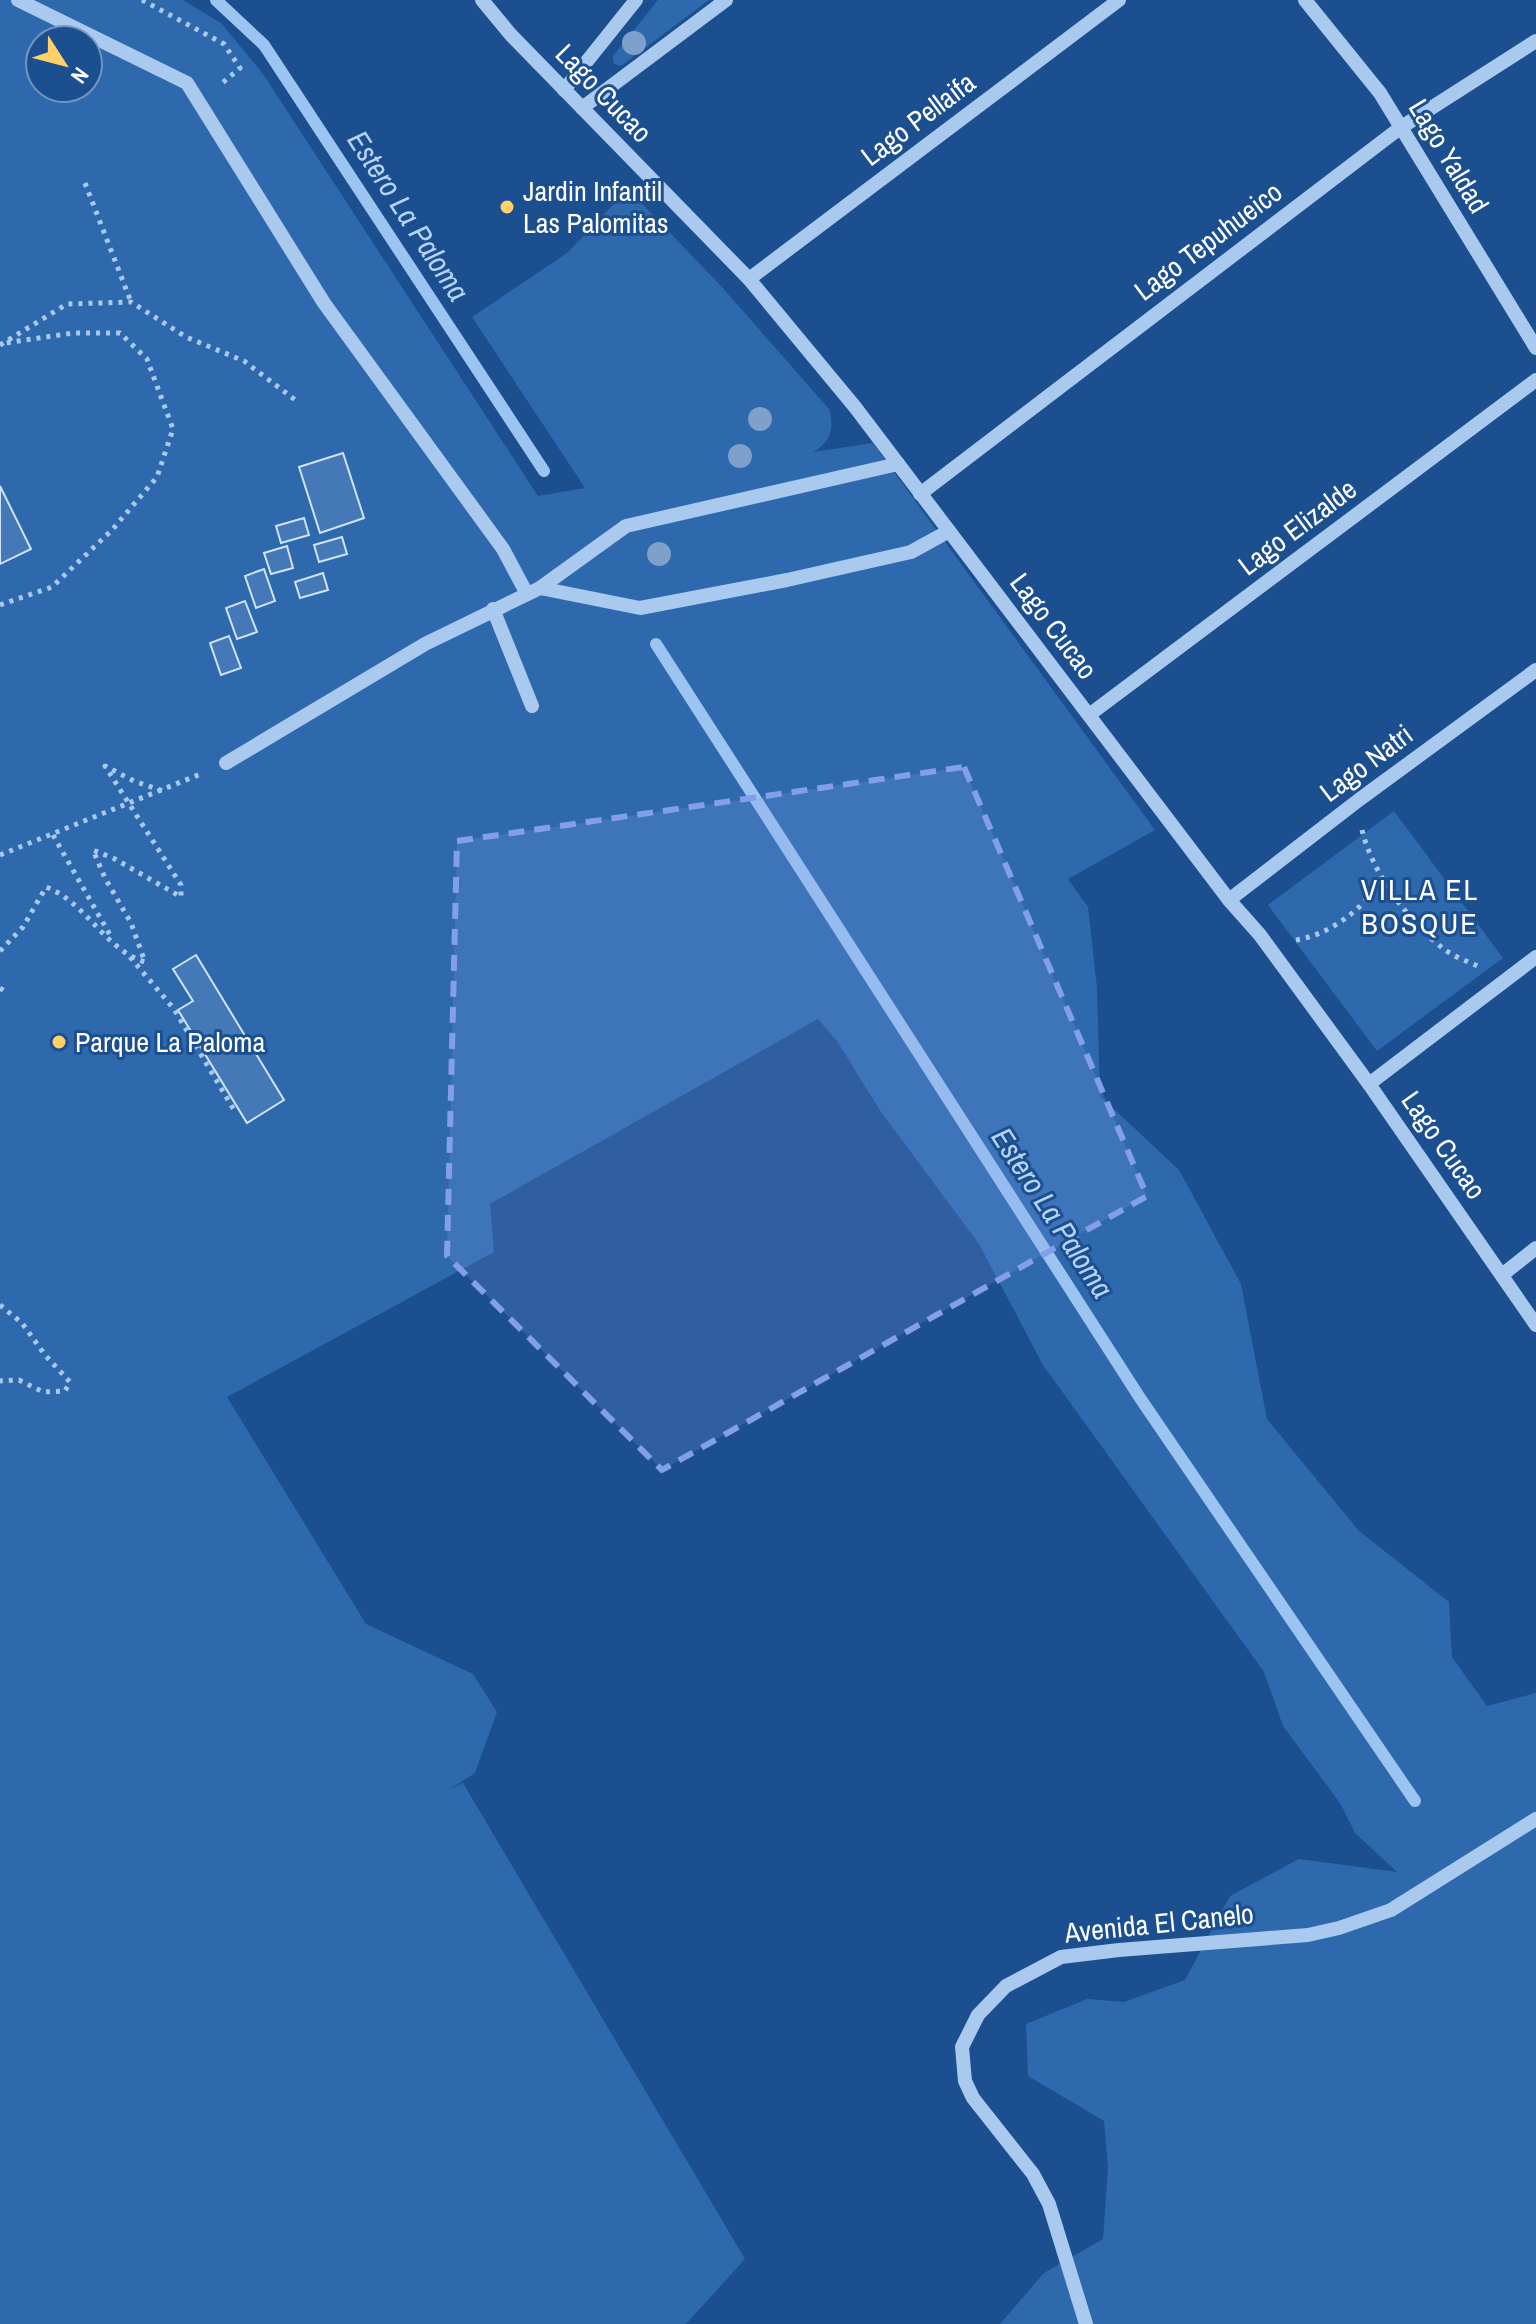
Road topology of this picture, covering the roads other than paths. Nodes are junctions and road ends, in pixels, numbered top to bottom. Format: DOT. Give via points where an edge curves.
graph roads {
  1 [pos="18,0"];
  2 [pos="482,0"];
  3 [pos="636,0"];
  4 [pos="726,0"];
  5 [pos="1119,0"];
  6 [pos="1305,0"];
  7 [pos="1536,41"];
  8 [pos="564,90"];
  9 [pos="582,108"];
  10 [pos="1400,128"];
  11 [pos="749,279"];
  12 [pos="1536,348"];
  13 [pos="1536,380"];
  14 [pos="898,464"];
  15 [pos="920,494"];
  16 [pos="949,531"];
  17 [pos="534,591"];
  18 [pos="493,609"];
  19 [pos="1536,670"];
  20 [pos="532,706"];
  21 [pos="1089,715"];
  22 [pos="226,763"];
  23 [pos="1229,900"];
  24 [pos="1536,957"];
  25 [pos="1369,1084"];
  26 [pos="1536,1248"];
  27 [pos="1502,1275"];
  28 [pos="1536,1325"];
  29 [pos="1536,1819"];
  30 [pos="1086,2324"];
  1 -- 17 [label="street" via="187,83 324,303"];
  2 -- 8 [label="street, Lago Cucao"];
  3 -- 8 [label="street"];
  4 -- 9 [label="street"];
  5 -- 11 [label="street, Lago Pellaifa"];
  6 -- 10 [label="street, Lago Yaldad" via="1367,74"];
  7 -- 10 [label="street, Lago Tepuhueico"];
  8 -- 9 [label="street, Lago Cucao"];
  9 -- 11 [label="street, Lago Cucao"];
  10 -- 12 [label="street, Lago Yaldad"];
  10 -- 15 [label="street, Lago Tepuhueico"];
  11 -- 14 [label="street, Lago Cucao"];
  13 -- 21 [label="street, Lago Elizalde"];
  14 -- 15 [label="street, Lago Cucao"];
  14 -- 17 [label="street" via="626,526"];
  15 -- 16 [label="street, Lago Cucao"];
  16 -- 17 [label="street" via="911,552 640,608"];
  16 -- 21 [label="street, Lago Cucao"];
  17 -- 18 [label="street"];
  18 -- 20 [label="street"];
  18 -- 22 [label="street" via="410,652"];
  19 -- 23 [label="street, Lago Natri"];
  21 -- 23 [label="street, Lago Cucao"];
  23 -- 25 [label="street, Lago Cucao"];
  24 -- 25 [label="street"];
  25 -- 27 [label="street, Lago Cucao"];
  26 -- 27 [label="street"];
  27 -- 28 [label="street, Lago Cucao"];
  29 -- 30 [label="street, Avenida El Canelo" via="1391,1910 1308,1935 1061,1957 1006,1986 978,2015 962,2047 965,2081 1049,2204"];
}
